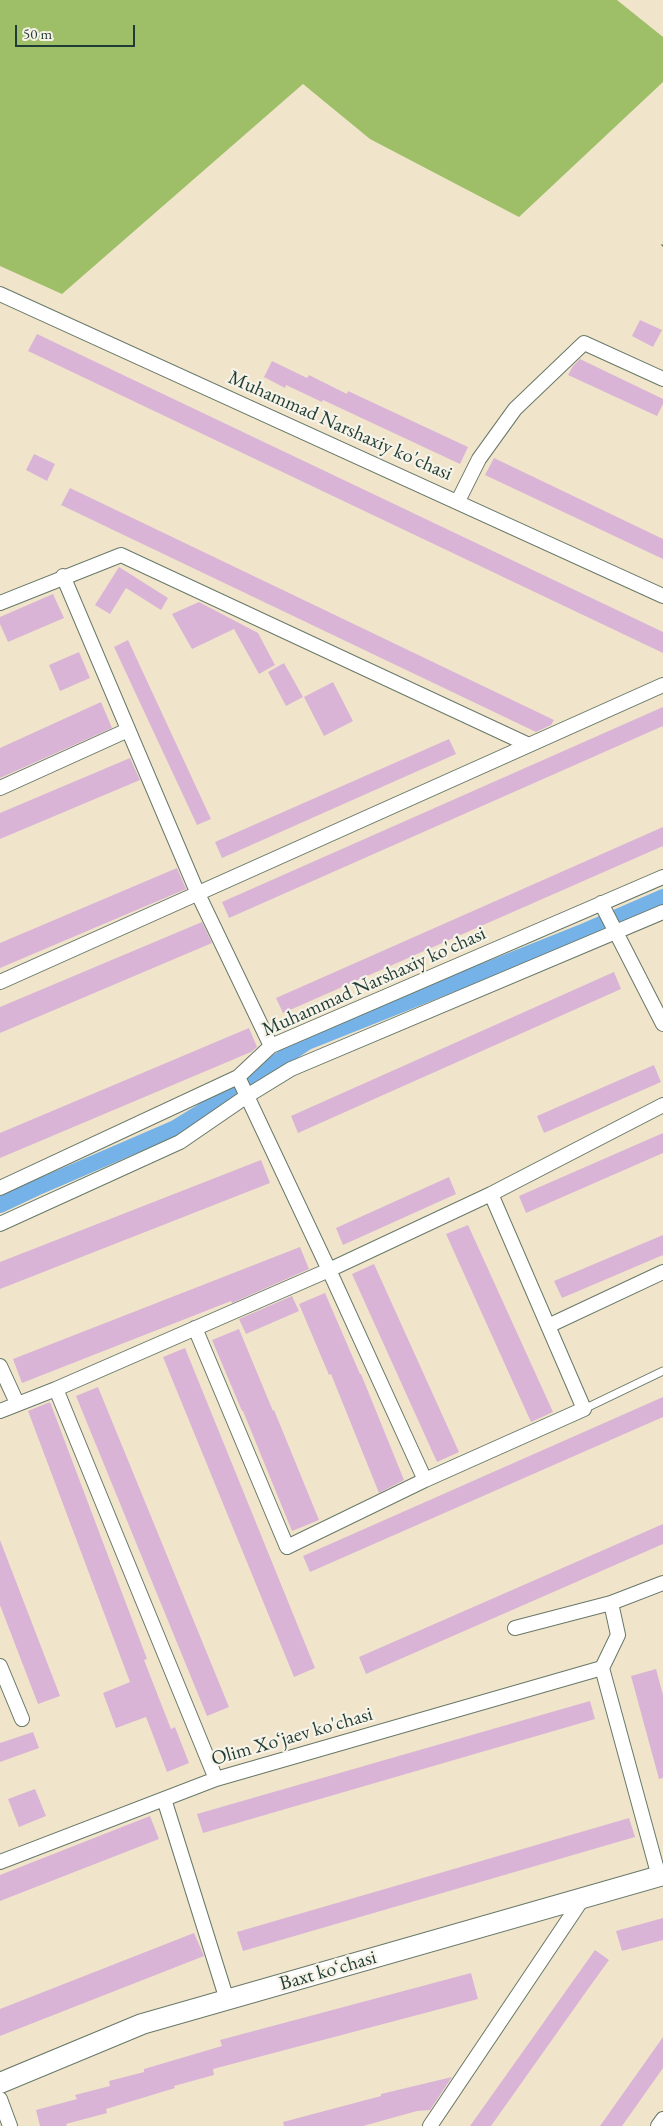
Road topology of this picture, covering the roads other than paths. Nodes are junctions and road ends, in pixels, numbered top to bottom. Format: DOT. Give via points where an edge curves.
graph roads {
  1 [pos="0,294"];
  2 [pos="663,379"];
  3 [pos="458,501"];
  4 [pos="63,576"];
  5 [pos="663,596"];
  6 [pos="0,603"];
  7 [pos="663,685"];
  8 [pos="128,730"];
  9 [pos="529,745"];
  10 [pos="0,788"];
  11 [pos="663,877"];
  12 [pos="198,894"];
  13 [pos="601,903"];
  14 [pos="663,912"];
  15 [pos="616,932"];
  16 [pos="0,982"];
  17 [pos="663,1024"];
  18 [pos="271,1046"];
  19 [pos="238,1077"];
  20 [pos="247,1096"];
  21 [pos="663,1105"];
  22 [pos="0,1188"];
  23 [pos="491,1194"];
  24 [pos="0,1224"];
  25 [pos="329,1270"];
  26 [pos="663,1272"];
  27 [pos="548,1326"];
  28 [pos="195,1328"];
  29 [pos="0,1366"];
  30 [pos="663,1371"];
  31 [pos="56,1389"];
  32 [pos="17,1403"];
  33 [pos="584,1409"];
  34 [pos="0,1411"];
  35 [pos="425,1480"];
  36 [pos="663,1583"];
  37 [pos="612,1603"];
  38 [pos="515,1628"];
  39 [pos="0,1666"];
  40 [pos="602,1668"];
  41 [pos="22,1719"];
  42 [pos="216,1779"];
  43 [pos="164,1799"];
  44 [pos="0,1862"];
  45 [pos="661,1876"];
  46 [pos="584,1898"];
  47 [pos="227,2000"];
  48 [pos="0,2084"];
  49 [pos="0,2099"];
  50 [pos="663,2119"];
  51 [pos="10,2126"];
  52 [pos="430,2126"];
  53 [pos="658,2126"];
  1 -- 3 [label="street, Muhammad Narshaxiy ko'chasi"];
  2 -- 3 [label="street" via="584,343 515,409 480,459"];
  3 -- 5 [label="street, Muhammad Narshaxiy ko'chasi"];
  4 -- 6 [label="street"];
  4 -- 8 [label="street"];
  4 -- 9 [label="street" via="121,555"];
  7 -- 9 [label="street"];
  8 -- 10 [label="street"];
  8 -- 12 [label="street"];
  9 -- 12 [label="street"];
  11 -- 13 [label="street, Muhammad Narshaxiy ko'chasi"];
  12 -- 16 [label="street"];
  12 -- 18 [label="street"];
  13 -- 15 [label="street"];
  13 -- 18 [label="street, Muhammad Narshaxiy ko'chasi"];
  14 -- 15 [label="street"];
  15 -- 17 [label="street"];
  15 -- 20 [label="street" via="291,1069"];
  18 -- 19 [label="street, Muhammad Narshaxiy ko'chasi"];
  19 -- 20 [label="street"];
  19 -- 22 [label="street, Muhammad Narshaxiy ko'chasi"];
  20 -- 24 [label="street" via="180,1142"];
  20 -- 25 [label="street"];
  21 -- 23 [label="street"];
  23 -- 25 [label="street"];
  23 -- 27 [label="street"];
  25 -- 28 [label="street"];
  25 -- 35 [label="street"];
  26 -- 27 [label="street"];
  27 -- 33 [label="street"];
  28 -- 31 [label="street"];
  28 -- 35 [label="street" via="287,1547"];
  29 -- 32 [label="street"];
  30 -- 33 [label="lane"];
  31 -- 32 [label="street"];
  31 -- 42 [label="street"];
  32 -- 34 [label="street"];
  33 -- 35 [label="street"];
  36 -- 37 [label="street"];
  37 -- 38 [label="street"];
  37 -- 40 [label="street" via="618,1635"];
  39 -- 41 [label="street"];
  40 -- 42 [label="street, Olim Xoʻjaev ko'chasi"];
  40 -- 45 [label="street"];
  42 -- 43 [label="street, Olim Xoʻjaev ko'chasi"];
  43 -- 44 [label="street, Olim Xoʻjaev ko'chasi"];
  43 -- 47 [label="street"];
  45 -- 46 [label="main road, Baxt koʻchasi"];
  46 -- 47 [label="main road, Baxt koʻchasi"];
  46 -- 52 [label="street"];
  47 -- 48 [label="main road, Baxt koʻchasi" via="142,2024"];
  49 -- 51 [label="street"];
  50 -- 53 [label="street"];
}
